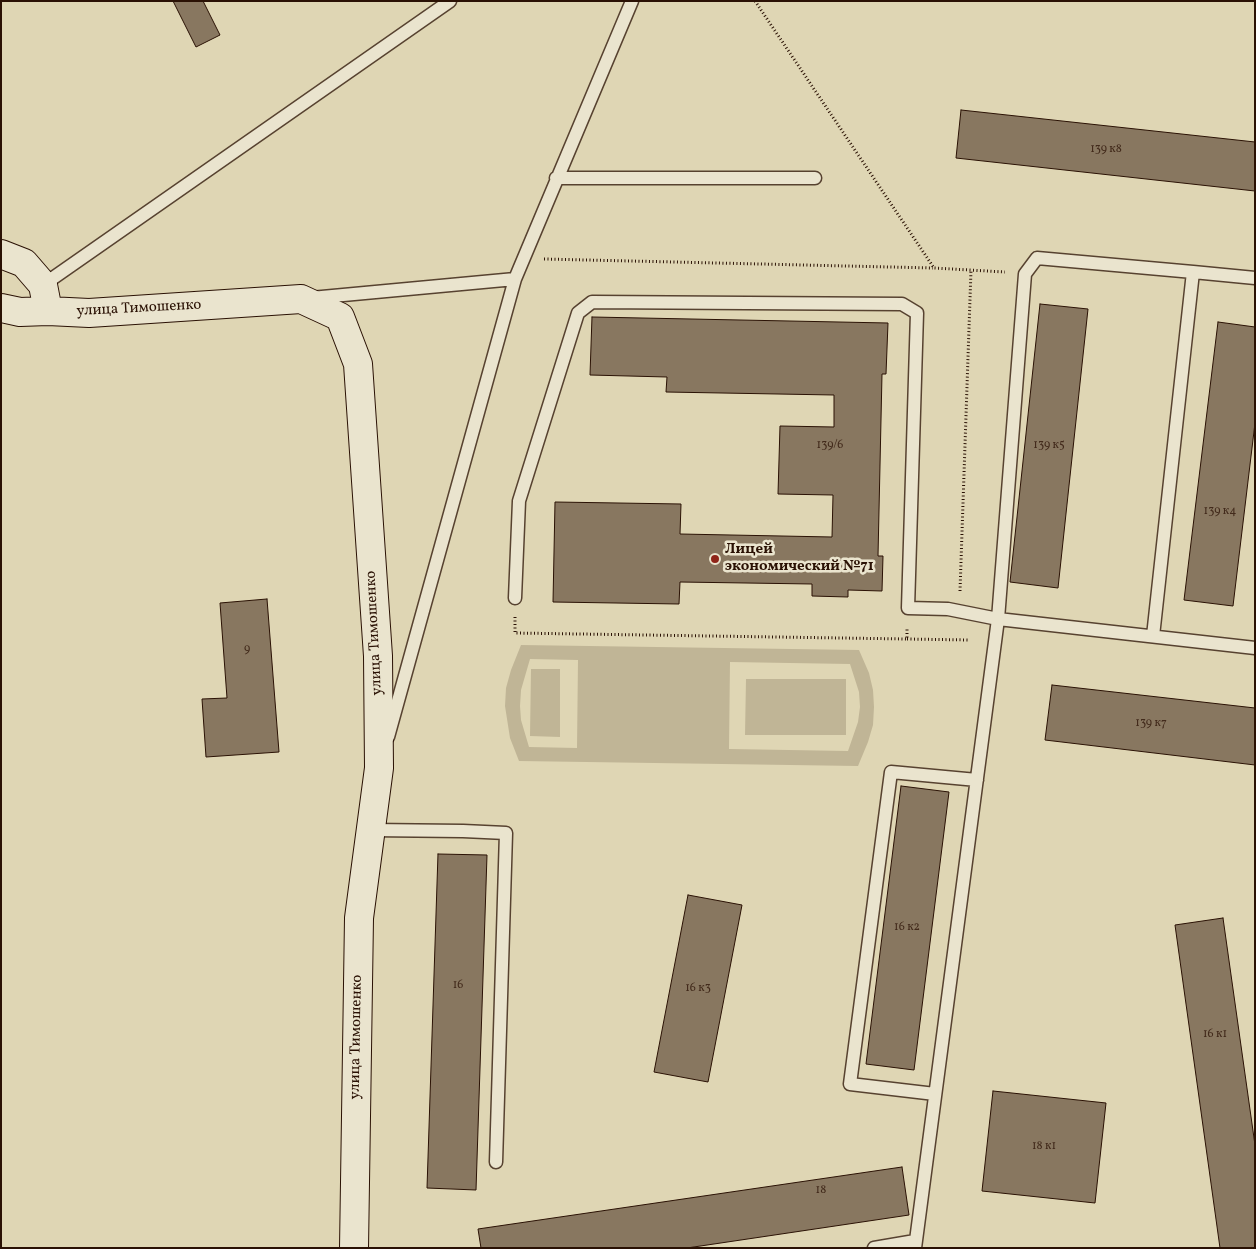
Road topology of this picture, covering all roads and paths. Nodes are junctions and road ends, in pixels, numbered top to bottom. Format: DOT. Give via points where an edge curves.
graph roads {
  1 [pos="450,1"];
  2 [pos="632,1"];
  3 [pos="755,1"];
  4 [pos="556,178"];
  5 [pos="815,178"];
  6 [pos="1,254"];
  7 [pos="523,258"];
  8 [pos="934,268"];
  9 [pos="971,270"];
  10 [pos="1193,272"];
  11 [pos="1025,274"];
  12 [pos="1255,278"];
  13 [pos="515,279"];
  14 [pos="46,298"];
  15 [pos="301,299"];
  16 [pos="1,308"];
  17 [pos="515,598"];
  18 [pos="908,608"];
  19 [pos="959,611"];
  20 [pos="998,619"];
  21 [pos="1154,636"];
  22 [pos="907,639"];
  23 [pos="969,640"];
  24 [pos="1255,648"];
  25 [pos="379,768"];
  26 [pos="977,780"];
  27 [pos="370,830"];
  28 [pos="935,1094"];
  29 [pos="496,1162"];
  30 [pos="915,1244"];
  31 [pos="354,1248"];
  32 [pos="874,1248"];
  1 -- 14 [label="lane"];
  2 -- 4 [label="lane"];
  3 -- 8 [label="path"];
  4 -- 5 [label="lane"];
  4 -- 7 [label="lane"];
  6 -- 14 [label="street" via="24,263"];
  7 -- 8 [label="path"];
  7 -- 13 [label="lane"];
  8 -- 9 [label="path"];
  9 -- 11 [label="path"];
  9 -- 19 [label="path"];
  10 -- 11 [label="lane" via="1037,258"];
  10 -- 12 [label="lane"];
  10 -- 21 [label="lane"];
  11 -- 20 [label="lane"];
  13 -- 15 [label="lane"];
  13 -- 25 [label="lane"];
  14 -- 15 [label="street, улица Тимошенко" via="89,313"];
  14 -- 16 [label="street, улица Тимошенко" via="20,312"];
  15 -- 25 [label="street, улица Тимошенко" via="340,317 358,364 378,656"];
  17 -- 18 [label="lane" via="519,501 578,313 592,302 902,304 917,314"];
  17 -- 22 [label="path" via="515,632"];
  18 -- 19 [label="lane"];
  18 -- 22 [label="path"];
  19 -- 20 [label="lane"];
  20 -- 21 [label="lane"];
  20 -- 26 [label="lane"];
  21 -- 24 [label="lane"];
  22 -- 23 [label="path"];
  25 -- 27 [label="street, улица Тимошенко"];
  26 -- 28 [label="lane"];
  26 -- 28 [label="lane" via="891,772 850,1084"];
  27 -- 29 [label="lane" via="506,833"];
  27 -- 31 [label="street, улица Тимошенко" via="358,918"];
  28 -- 30 [label="lane"];
  30 -- 32 [label="lane"];
}
